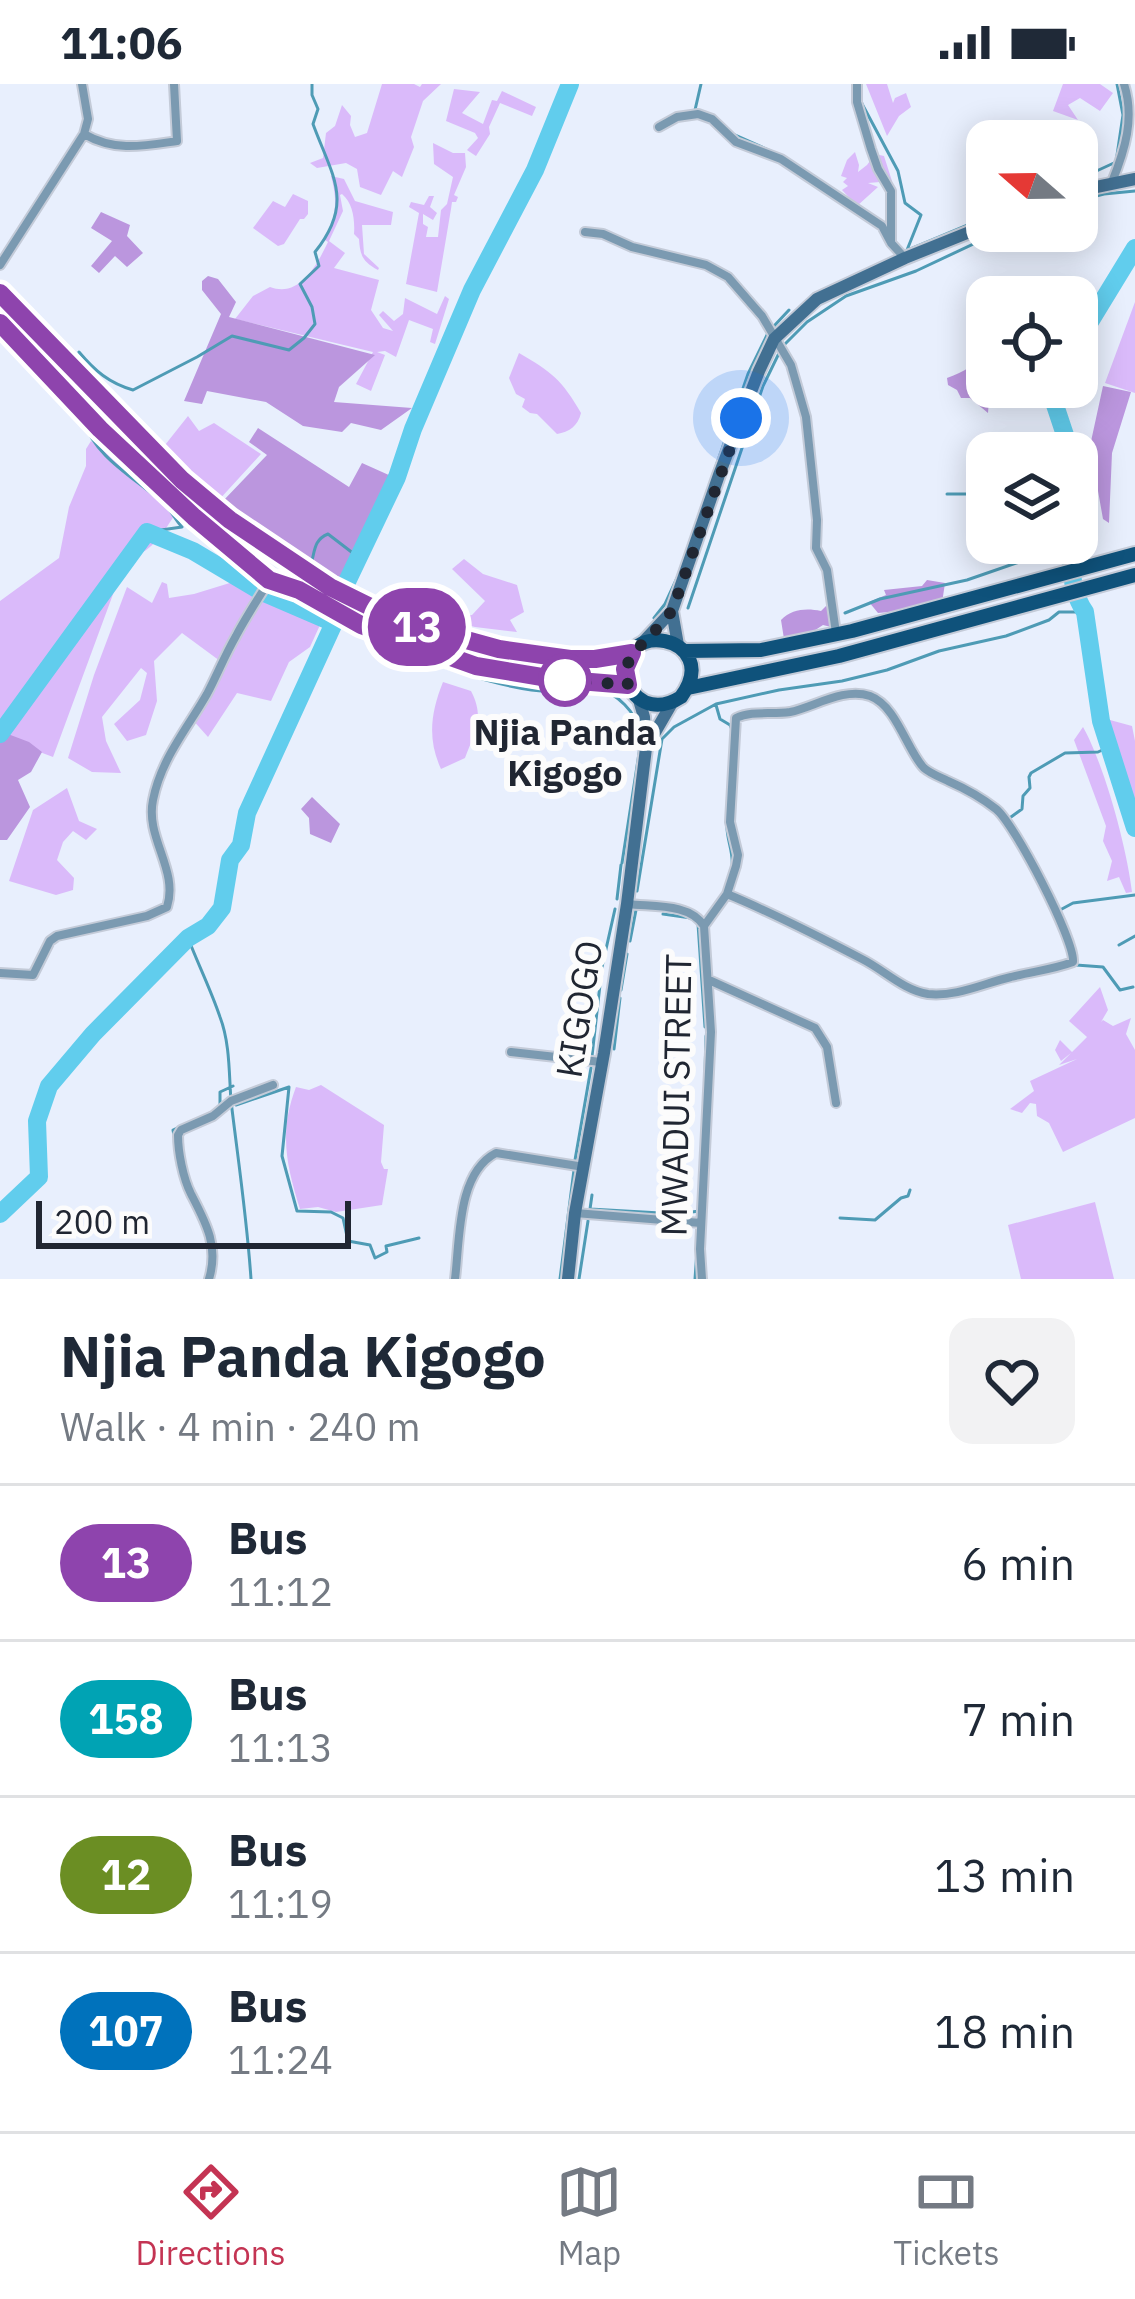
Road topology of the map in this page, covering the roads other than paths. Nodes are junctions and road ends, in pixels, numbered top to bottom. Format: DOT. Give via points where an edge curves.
graph roads {
  1 [pos="82,84"];
  2 [pos="174,84"];
  3 [pos="857,84"];
  4 [pos="1124,84"];
  5 [pos="659,127"];
  6 [pos="85,134"];
  7 [pos="1135,179"];
  8 [pos="1112,182"];
  9 [pos="1098,186"];
  10 [pos="585,232"];
  11 [pos="966,233"];
  12 [pos="891,243"];
  13 [pos="905,258"];
  14 [pos="0,266"];
  15 [pos="0,293"];
  16 [pos="0,323"];
  17 [pos="774,339"];
  18 [pos="1135,554"];
  19 [pos="1135,575"];
  20 [pos="269,580"];
  21 [pos="672,611"];
  22 [pos="836,634"];
  23 [pos="637,648"];
  24 [pos="681,648"];
  25 [pos="628,685"];
  26 [pos="688,688"];
  27 [pos="639,700"];
  28 [pos="672,703"];
  29 [pos="646,748"];
  30 [pos="727,894"];
  31 [pos="627,904"];
  32 [pos="704,926"];
  33 [pos="0,973"];
  34 [pos="709,980"];
  35 [pos="511,1052"];
  36 [pos="602,1062"];
  37 [pos="273,1085"];
  38 [pos="836,1103"];
  39 [pos="584,1167"];
  40 [pos="575,1213"];
  41 [pos="701,1223"];
  42 [pos="209,1279"];
  43 [pos="455,1279"];
  44 [pos="568,1279"];
  45 [pos="702,1279"];
  1 -- 6 [label="street"];
  2 -- 6 [label="street" via="177,141 122,146"];
  3 -- 12 [label="street" via="871,149 891,191"];
  4 -- 8 [label="street" via="1130,119"];
  5 -- 12 [label="street" via="677,117 712,119 736,142 781,159 882,226"];
  6 -- 14 [label="street"];
  7 -- 8 [label="street"];
  8 -- 9 [label="street"];
  10 -- 17 [label="street" via="710,266 728,277"];
  11 -- 13 [label="street"];
  12 -- 13 [label="street"];
  13 -- 17 [label="street" via="817,299"];
  15 -- 23 [label="main road" via="182,480 330,587 401,622 499,649 595,659"];
  16 -- 20 [label="main road" via="100,429"];
  17 -- 21 [label="street"];
  17 -- 22 [label="street" via="806,417 816,548"];
  18 -- 22 [label="main road"];
  19 -- 26 [label="main road"];
  20 -- 25 [label="main road" via="476,666"];
  20 -- 33 [label="street" via="174,743 152,801 169,874 167,908 57,936 33,975"];
  21 -- 23 [label="street"];
  21 -- 24 [label="street"];
  22 -- 24 [label="main road" via="761,650"];
  23 -- 24 [label="main road" via="661,639"];
  23 -- 25 [label="main road" via="625,669"];
  24 -- 26 [label="main road" via="691,662"];
  25 -- 27 [label="main road"];
  26 -- 28 [label="main road"];
  27 -- 28 [label="main road"];
  27 -- 29 [label="street"];
  28 -- 29 [label="street"];
  29 -- 31 [label="street, KIGOGO"];
  30 -- 30 [label="street" via="932,994 1054,970 1074,957 1002,814 928,772 904,731 865,694 736,718 730,822 738,855"];
  30 -- 32 [label="street"];
  31 -- 32 [label="street, MWADUI STREET" via="690,912"];
  31 -- 36 [label="street, KIGOGO"];
  32 -- 34 [label="street, MWADUI STREET"];
  34 -- 38 [label="street" via="814,1028 827,1047"];
  34 -- 41 [label="street, MWADUI STREET"];
  35 -- 36 [label="street"];
  36 -- 39 [label="street, KIGOGO"];
  37 -- 42 [label="street" via="178,1135 188,1188 214,1247"];
  39 -- 40 [label="street, KIGOGO"];
  39 -- 43 [label="street" via="496,1153 481,1162 468,1185"];
  40 -- 41 [label="street"];
  40 -- 44 [label="street, KIGOGO"];
  41 -- 45 [label="street, MWADUI STREET"];
}
